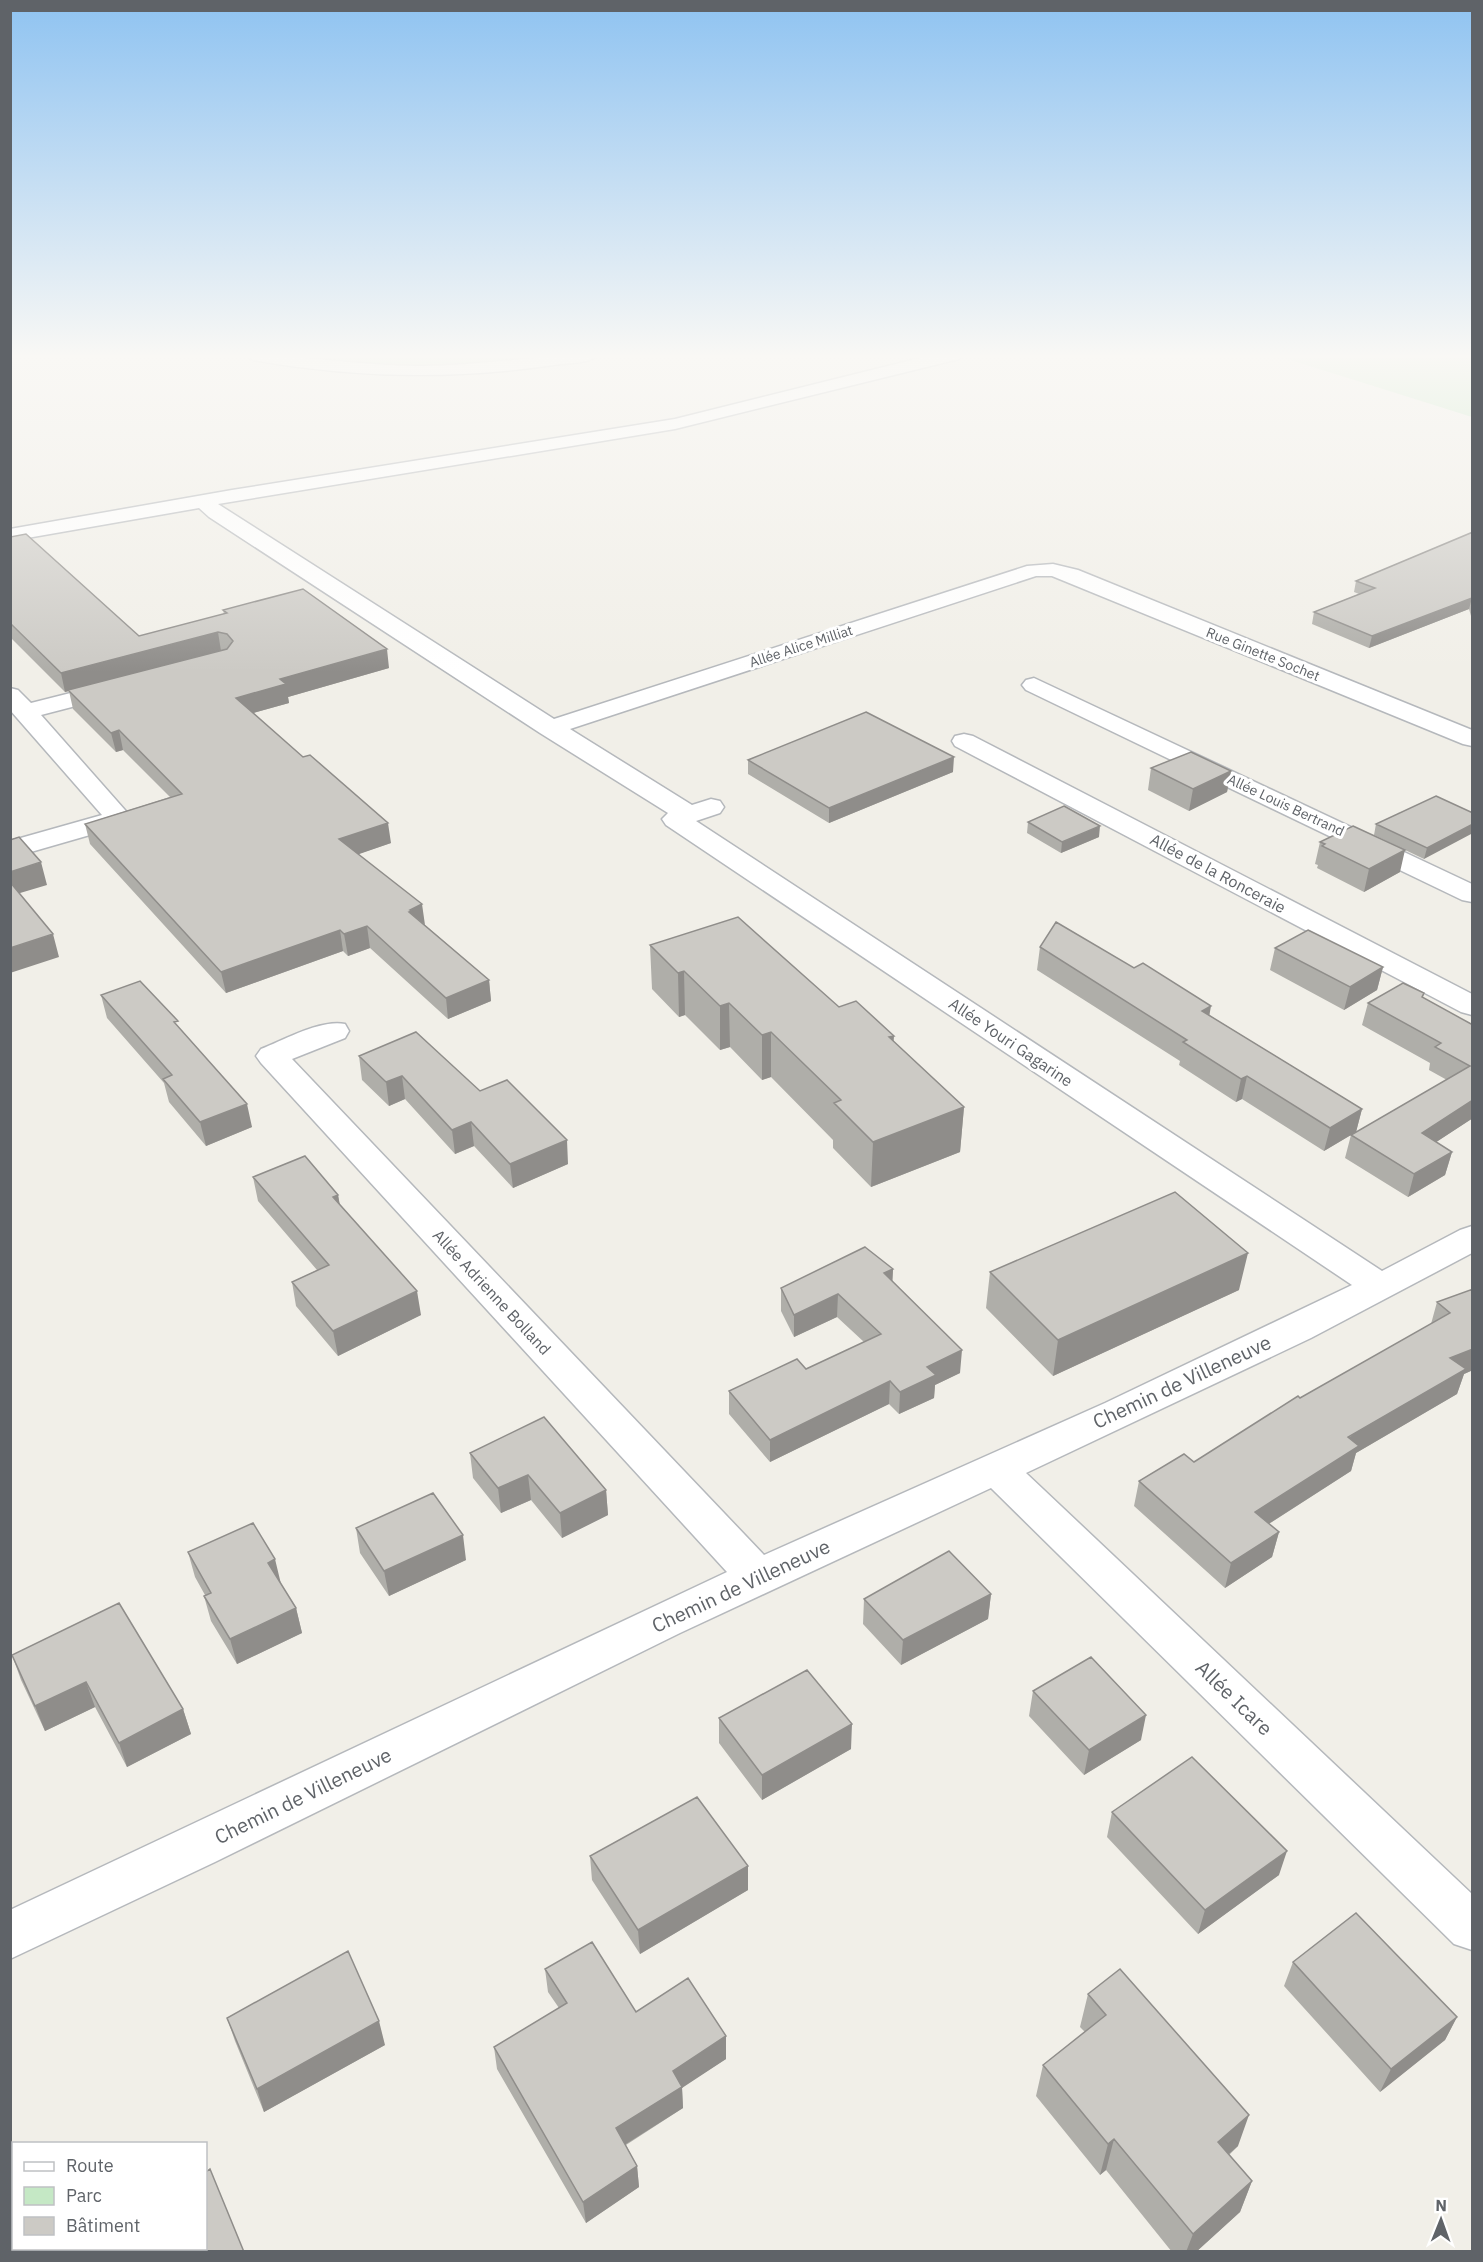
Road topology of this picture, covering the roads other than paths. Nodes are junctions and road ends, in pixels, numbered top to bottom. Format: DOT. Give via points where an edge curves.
graph roads {
  1 [pos="454,461"];
  2 [pos="204,502"];
  3 [pos="10,535"];
  4 [pos="1053,570"];
  5 [pos="138,683"];
  6 [pos="1034,685"];
  7 [pos="18,704"];
  8 [pos="549,728"];
  9 [pos="1473,739"];
  10 [pos="964,741"];
  11 [pos="10,850"];
  12 [pos="1473,894"];
  13 [pos="1473,1006"];
  14 [pos="334,1031"];
  15 [pos="1473,1238"];
  16 [pos="1379,1286"];
  17 [pos="996,1469"];
  18 [pos="758,1577"];
  19 [pos="1473,1928"];
  20 [pos="10,1935"];
  1 -- 2 [label="street"];
  2 -- 3 [label="street"];
  2 -- 8 [label="street"];
  4 -- 8 [label="street, Allée Alice Milliat" via="1034,570"];
  4 -- 9 [label="street, Rue Ginette Sochet"];
  5 -- 7 [label="street"];
  6 -- 12 [label="street, Allée Louis Bertrand"];
  7 -- 11 [label="street" via="119,818"];
  8 -- 16 [label="street, Allée Youri Gagarine" via="699,810 675,819"];
  10 -- 13 [label="street, Allée de la Ronceraie"];
  14 -- 18 [label="street, Allée Adrienne Bolland" via="272,1056"];
  15 -- 16 [label="street, Chemin de Villeneuve"];
  16 -- 17 [label="street, Chemin de Villeneuve"];
  17 -- 18 [label="street, Chemin de Villeneuve"];
  17 -- 19 [label="street, Allée Icare"];
  18 -- 20 [label="street, Chemin de Villeneuve"];
}
